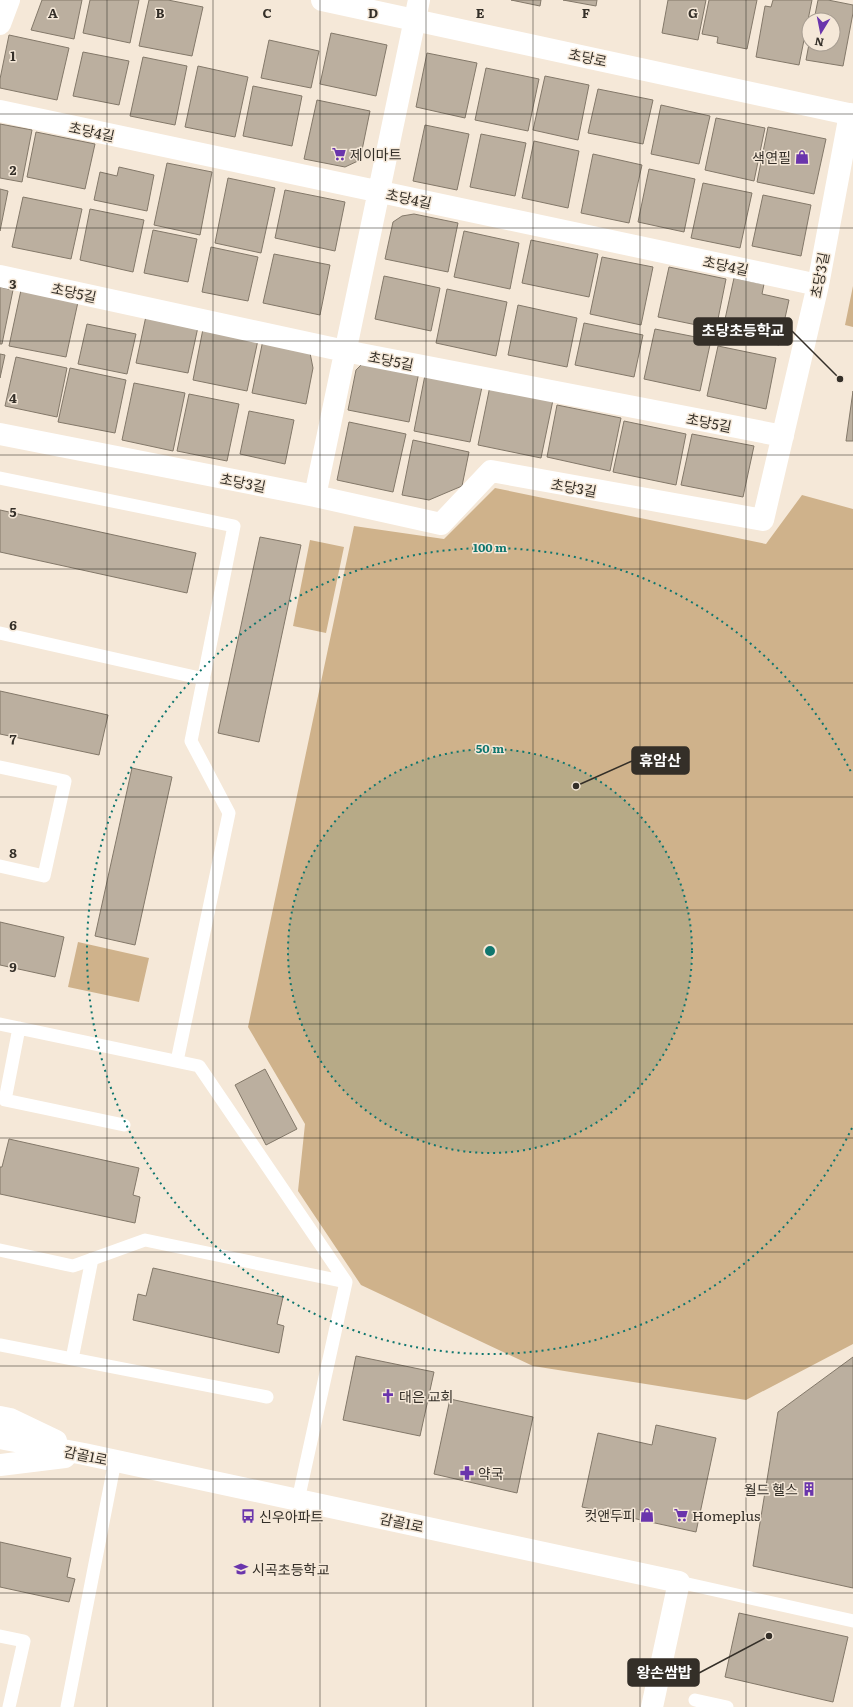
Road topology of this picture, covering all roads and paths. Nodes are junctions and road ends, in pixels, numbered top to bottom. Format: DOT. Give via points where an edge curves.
graph roads {
  1 [pos="10,0"];
  2 [pos="322,0"];
  3 [pos="417,10"];
  4 [pos="0,24"];
  5 [pos="0,111"];
  6 [pos="851,114"];
  7 [pos="378,192"];
  8 [pos="0,276"];
  9 [pos="818,285"];
  10 [pos="345,351"];
  11 [pos="0,434"];
  12 [pos="783,436"];
  13 [pos="0,478"];
  14 [pos="315,496"];
  15 [pos="0,633"];
  16 [pos="204,679"];
  17 [pos="0,767"];
  18 [pos="0,866"];
  19 [pos="0,1024"];
  20 [pos="19,1028"];
  21 [pos="177,1061"];
  22 [pos="124,1125"];
  23 [pos="0,1250"];
  24 [pos="92,1259"];
  25 [pos="346,1282"];
  26 [pos="0,1345"];
  27 [pos="72,1359"];
  28 [pos="267,1397"];
  29 [pos="0,1417"];
  30 [pos="0,1438"];
  31 [pos="84,1454"];
  32 [pos="116,1461"];
  33 [pos="0,1465"];
  34 [pos="298,1500"];
  35 [pos="679,1582"];
  36 [pos="853,1622"];
  37 [pos="0,1636"];
  38 [pos="696,1700"];
  39 [pos="9,1707"];
  40 [pos="67,1707"];
  41 [pos="652,1707"];
  42 [pos="727,1707"];
  1 -- 4 [label="street"];
  2 -- 3 [label="street, 초당로"];
  3 -- 6 [label="street, 초당로"];
  3 -- 7 [label="street"];
  5 -- 7 [label="street, 초당4길"];
  6 -- 9 [label="street, 초당3길"];
  7 -- 9 [label="street, 초당4길"];
  7 -- 10 [label="street"];
  8 -- 10 [label="street, 초당5길"];
  9 -- 12 [label="street, 초당3길"];
  10 -- 12 [label="street, 초당5길"];
  10 -- 14 [label="street"];
  11 -- 14 [label="street, 초당3길"];
  12 -- 14 [label="street, 초당3길" via="763,520 491,472 441,524"];
  13 -- 16 [label="lane" via="234,526"];
  15 -- 16 [label="lane"];
  16 -- 21 [label="lane" via="191,741 229,813"];
  17 -- 18 [label="lane" via="65,781 44,876"];
  19 -- 20 [label="lane"];
  20 -- 21 [label="lane"];
  20 -- 22 [label="lane" via="5,1100"];
  21 -- 25 [label="lane" via="199,1066"];
  23 -- 24 [label="lane" via="73,1266"];
  24 -- 25 [label="lane" via="145,1240"];
  24 -- 27 [label="lane"];
  25 -- 34 [label="lane"];
  26 -- 27 [label="lane"];
  27 -- 28 [label="lane"];
  29 -- 31 [label="street" via="10,1419"];
  30 -- 31 [label="street, 감골1로"];
  31 -- 32 [label="street, 감골1로"];
  31 -- 33 [label="street"];
  32 -- 34 [label="street, 감골1로"];
  32 -- 40 [label="lane"];
  34 -- 35 [label="street, 감골1로"];
  35 -- 36 [label="lane"];
  35 -- 41 [label="street"];
  37 -- 39 [label="lane" via="24,1641"];
  38 -- 42 [label="lane"];
}
